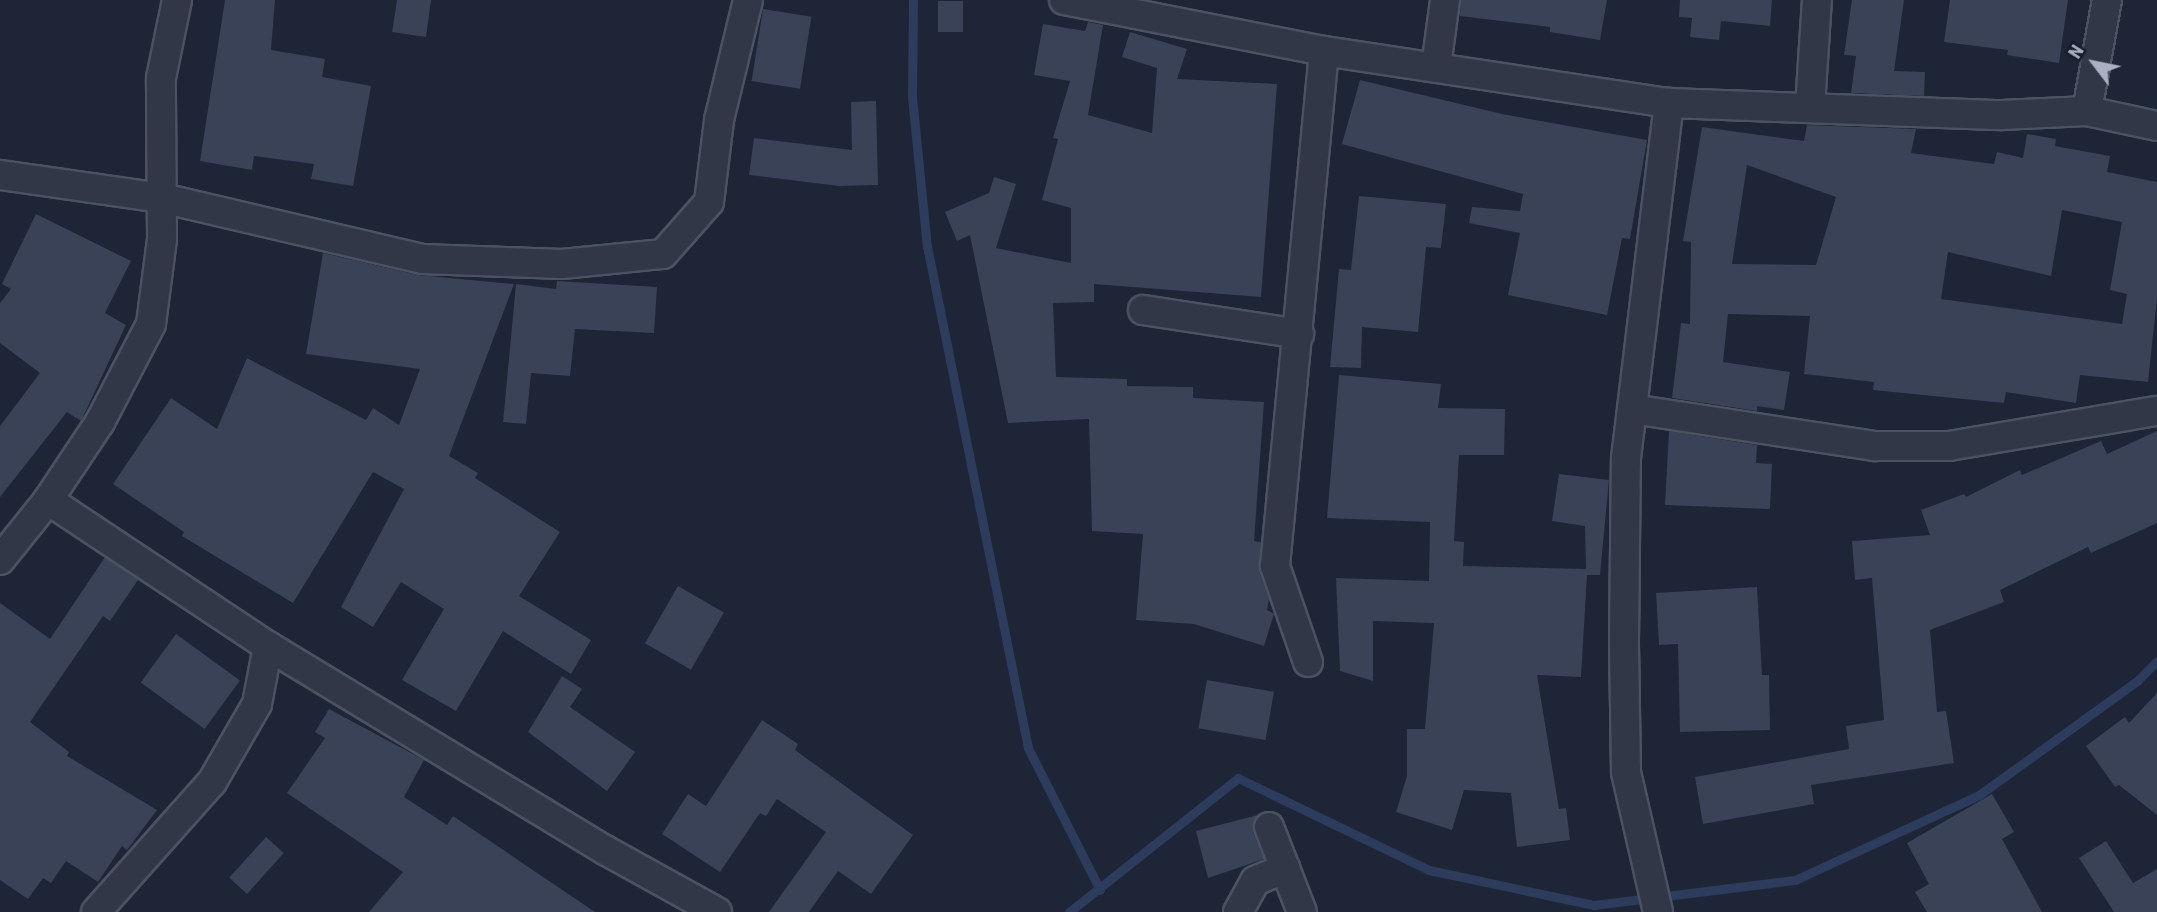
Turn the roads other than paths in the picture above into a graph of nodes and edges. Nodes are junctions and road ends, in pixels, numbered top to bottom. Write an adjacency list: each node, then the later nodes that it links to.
1 (177, 0): 14 (street)
2 (748, 0): 14 (street)
3 (1064, 0): 7 (street)
4 (1445, 0): 8 (street)
5 (1816, 0): 10 (street)
6 (2107, 0): 11 (street)
7 (1324, 51): 8 (street); 16 (street)
8 (1436, 67): 9 (street)
9 (1669, 103): 10 (street); 17 (street)
10 (1810, 107): 11 (street)
11 (2087, 111): 12 (street)
12 (2157, 126)
13 (0, 176): 14 (street)
14 (162, 198): 19 (street)
15 (1143, 310): 16 (street)
16 (1299, 334): 22 (street)
17 (1632, 409): 18 (street); 29 (street)
18 (2157, 411)
19 (48, 500): 20 (street); 21 (street)
20 (0, 560)
21 (268, 646): 25 (street); 26 (street)
22 (1308, 662)
23 (1269, 827): 24 (street)
24 (1285, 868): 27 (street); 28 (street)
25 (96, 912)
26 (717, 912)
27 (1238, 912)
28 (1302, 912)
29 (1658, 912)

